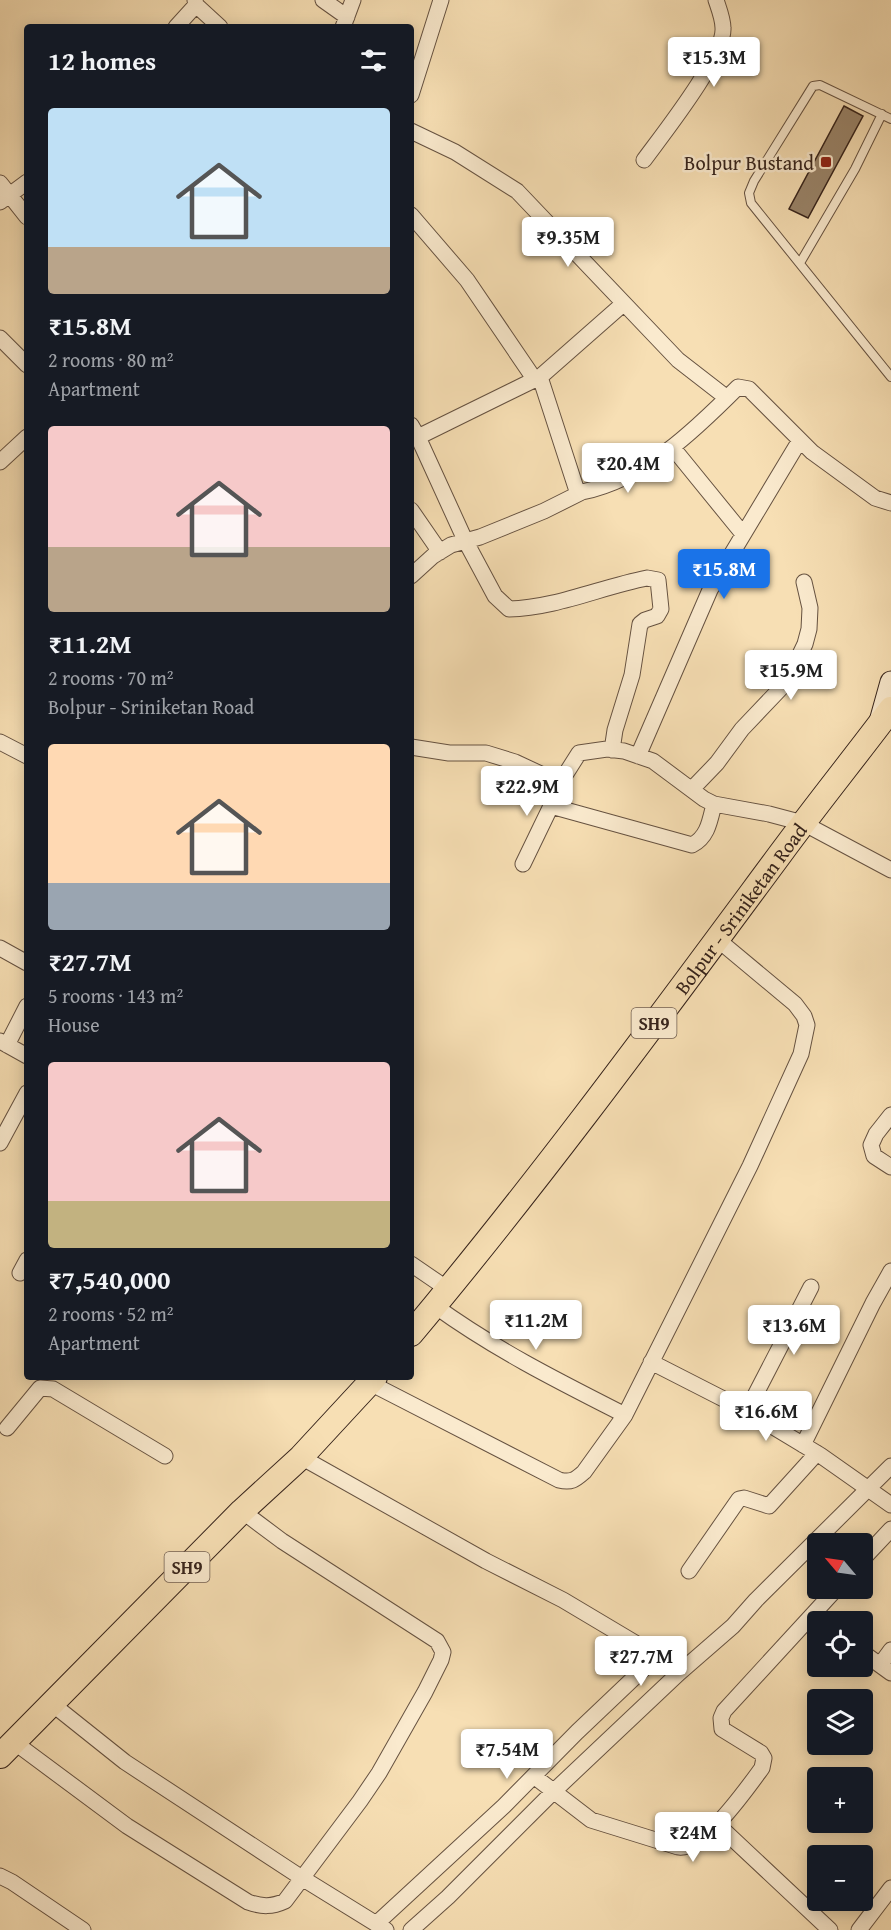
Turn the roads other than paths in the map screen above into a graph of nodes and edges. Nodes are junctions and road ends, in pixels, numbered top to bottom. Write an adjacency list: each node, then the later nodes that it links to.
1 (323, 0): 6 (street)
2 (353, 0): 6 (street)
3 (441, 0): 9 (street)
4 (716, 0): 13 (street)
5 (196, 2): 7 (street); 8 (street)
6 (345, 22)
7 (178, 24)
8 (217, 24)
9 (414, 86)
10 (882, 114): 11 (lane); 18 (lane); 18 (lane)
11 (891, 119)
12 (414, 132): 19 (street)
13 (644, 160)
14 (24, 183): 15 (street)
15 (3, 193): 16 (street)
16 (24, 214)
17 (414, 218): 23 (street)
18 (800, 262): 22 (lane)
19 (623, 303): 23 (street); 24 (street)
20 (2, 342): 21 (street)
21 (24, 356)
22 (891, 377)
23 (538, 378): 25 (street); 30 (street)
24 (727, 398): 27 (street); 28 (street)
25 (415, 431): 34 (street)
26 (24, 440): 29 (street)
27 (800, 440): 31 (street); 33 (street)
28 (673, 448): 30 (street); 33 (street)
29 (0, 462)
30 (582, 492): 34 (street)
31 (891, 503)
32 (414, 514): 35 (street)
33 (743, 534): 44 (street)
34 (465, 540): 35 (street); 42 (street)
35 (440, 552): 36 (street)
36 (414, 574)
37 (804, 582): 46 (street)
38 (891, 682): 39 (street)
39 (885, 717): 49 (main road, Bolpur - Sriniketan Road / SH9)
40 (0, 742): 43 (street)
41 (414, 747): 45 (street)
42 (612, 750): 44 (street); 45 (street)
43 (24, 754)
44 (638, 756): 46 (street)
45 (560, 783): 48 (street)
46 (692, 789): 47 (street)
47 (714, 804): 48 (street); 49 (street)
48 (551, 806): 50 (street)
49 (803, 823): 51 (street); 52 (main road, Bolpur - Sriniketan Road / SH9)
50 (523, 864)
51 (891, 870)
52 (717, 939): 65 (main road, Bolpur - Sriniketan Road / SH9); 67 (street)
53 (0, 948): 54 (street)
54 (24, 961)
55 (24, 1011): 56 (street)
56 (3, 1043): 57 (street)
57 (24, 1054)
58 (24, 1099): 60 (street)
59 (891, 1115): 61 (street)
60 (0, 1143)
61 (891, 1167)
62 (414, 1267): 65 (street)
63 (891, 1271): 72 (street)
64 (811, 1287): 69 (street)
65 (442, 1298): 66 (main road, Bolpur - Sriniketan Road / SH9); 70 (street)
66 (414, 1331)
67 (651, 1362): 69 (street); 70 (street)
68 (372, 1380): 70 (street); 75 (main road, SH9)
69 (747, 1411): 72 (street)
70 (625, 1415)
71 (2, 1430): 74 (street)
72 (803, 1445): 73 (street)
73 (817, 1453): 77 (street); 82 (street)
74 (165, 1456)
75 (301, 1457): 79 (main road, SH9); 85 (street)
76 (891, 1466): 77 (street)
77 (867, 1488): 78 (street); 85 (street)
78 (891, 1505)
79 (242, 1511): 87 (main road, SH9); 92 (street)
80 (891, 1529): 81 (street)
81 (873, 1548)
82 (689, 1571)
83 (807, 1629): 90 (street)
84 (891, 1650): 86 (street)
85 (668, 1664): 89 (street); 89 (street)
86 (885, 1669)
87 (51, 1703): 88 (main road, SH9); 92 (street)
88 (7, 1749): 92 (street)
89 (544, 1785): 90 (street); 94 (street); 96 (street)
90 (717, 1824): 97 (street)
91 (0, 1876): 95 (street)
92 (302, 1878): 94 (street)
93 (891, 1888): 98 (street)
94 (382, 1927)
95 (83, 1930)
96 (411, 1930)
97 (830, 1930)
98 (860, 1930)

